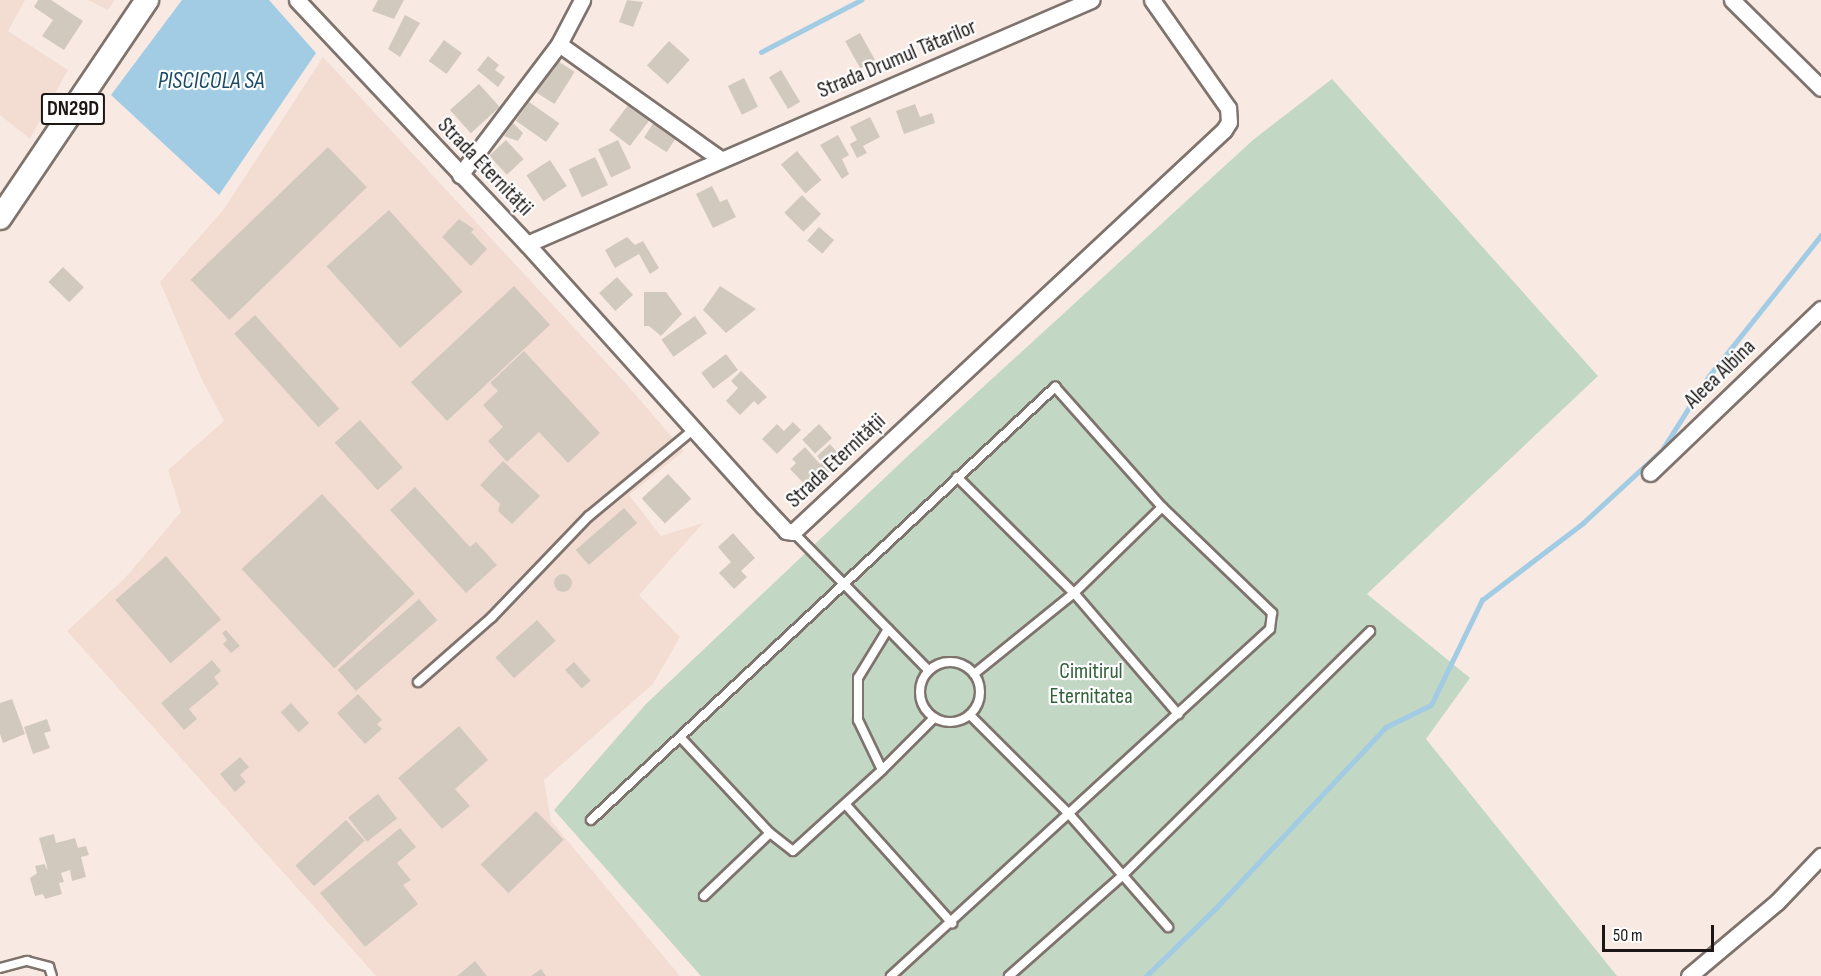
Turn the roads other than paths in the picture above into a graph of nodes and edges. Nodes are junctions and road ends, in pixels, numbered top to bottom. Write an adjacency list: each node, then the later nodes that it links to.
1 (147, 0): 11 (main road, DN29D)
2 (297, 0): 10 (street, Strada Eternității)
3 (582, 0): 7 (street)
4 (1091, 0): 9 (street, Strada Drumul Tătarilor)
5 (1152, 0): 18 (street, Strada Eternității)
6 (1732, 0): 8 (street)
7 (559, 44): 9 (street); 10 (street)
8 (1821, 88)
9 (720, 159): 12 (street, Strada Drumul Tătarilor)
10 (460, 175): 12 (street, Strada Eternității)
11 (0, 218)
12 (527, 244): 14 (street, Strada Eternității)
13 (1818, 316): 15 (street, Aleea Albina)
14 (694, 429): 18 (street, Strada Eternității); 25 (lane)
15 (1650, 473)
16 (957, 477): 17 (lane); 19 (lane); 20 (lane)
17 (1162, 507): 20 (lane); 26 (lane)
18 (794, 532): 19 (lane)
19 (845, 585): 21 (lane); 29 (lane)
20 (1074, 593): 24 (lane); 26 (lane)
21 (888, 629): 23 (lane); 30 (lane)
22 (1370, 632): 36 (lane)
23 (929, 671): 24 (lane); 28 (lane)
24 (974, 674): 27 (lane)
25 (418, 682)
26 (1178, 714): 32 (lane)
27 (970, 716): 28 (lane); 32 (lane)
28 (934, 718): 30 (lane)
29 (681, 738): 33 (lane); 34 (lane)
30 (882, 770): 31 (lane)
31 (846, 805): 34 (lane); 38 (lane)
32 (1070, 815): 36 (lane); 38 (lane)
33 (591, 820)
34 (770, 833): 37 (lane)
35 (1821, 856): 44 (street)
36 (1123, 875): 39 (lane); 43 (lane)
37 (704, 896)
38 (952, 923): 42 (lane)
39 (1168, 927)
40 (0, 968): 41 (lane)
41 (52, 976)
42 (891, 976)
43 (1009, 976)
44 (1689, 976)

